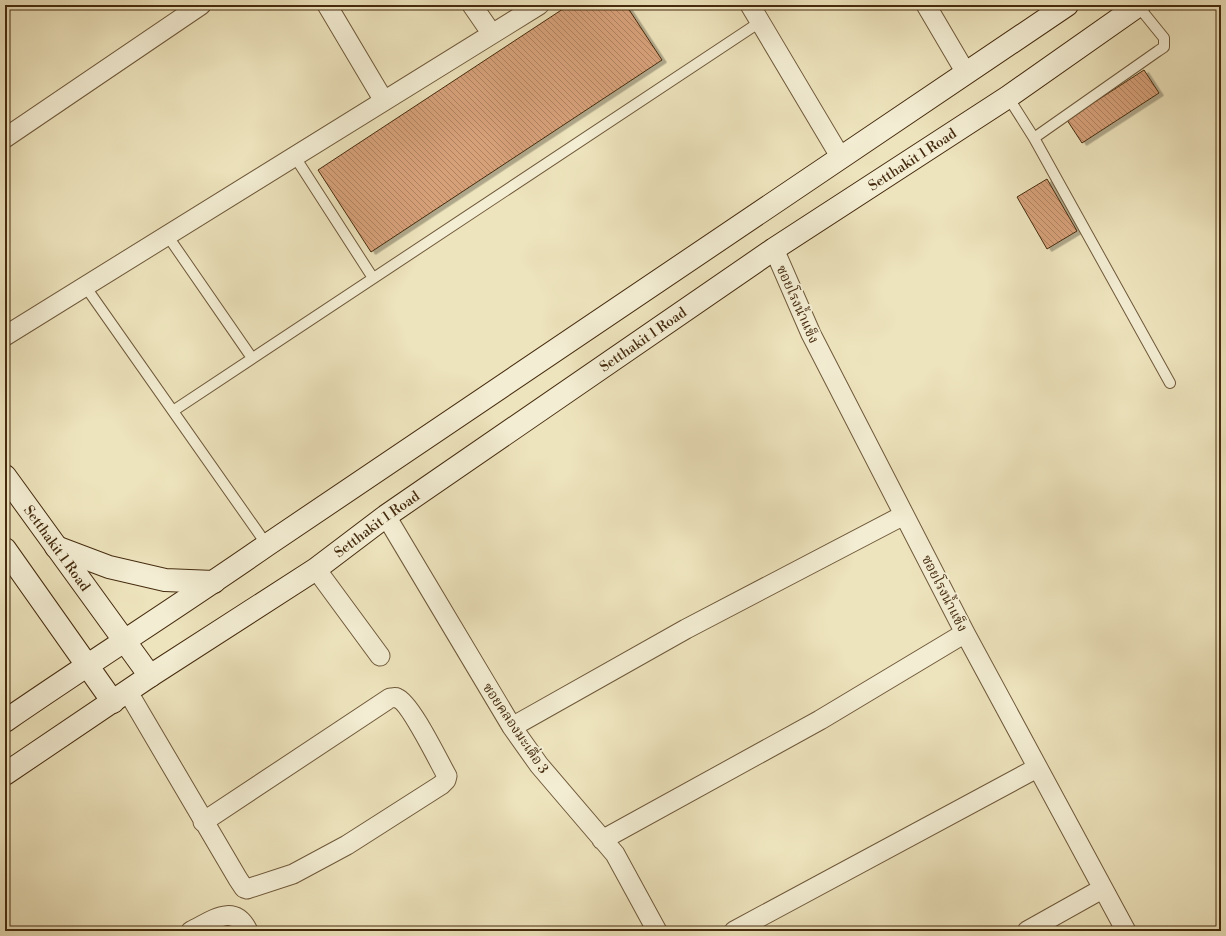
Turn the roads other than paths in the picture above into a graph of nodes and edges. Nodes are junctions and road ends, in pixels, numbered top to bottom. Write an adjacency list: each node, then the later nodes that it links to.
1 (201, 5): 14 (street)
2 (472, 5): 10 (street)
3 (539, 5): 10 (street)
4 (750, 5): 9 (street)
5 (926, 5): 11 (street)
6 (1067, 5): 11 (main road)
7 (1138, 5): 12 (main road, Setthakit 1 Road); 15 (lane)
8 (329, 6): 13 (street)
9 (760, 22): 17 (street); 20 (lane)
10 (492, 34): 13 (street)
11 (966, 73): 17 (main road)
12 (1008, 96): 15 (lane); 19 (main road, Setthakit 1 Road)
13 (384, 101): 16 (street)
14 (5, 138)
15 (1034, 138): 24 (lane)
16 (295, 157): 18 (street); 20 (lane)
17 (841, 158): 29 (main road)
18 (167, 235): 21 (street); 23 (lane)
19 (774, 249): 27 (street, ซอยโรงน้ำแข็ง); 28 (main road, Setthakit 1 Road)
20 (373, 278): 23 (lane)
21 (85, 286): 22 (street); 25 (lane)
22 (5, 336)
23 (252, 358): 25 (lane)
24 (1170, 383)
25 (173, 411): 29 (lane)
26 (5, 476): 30 (main road, Setthakit 1 Road)
27 (904, 515): 34 (street, ซอยโรงน้ำแข็ง); 41 (street)
28 (386, 516): 32 (main road, Setthakit 1 Road); 41 (street, ซอยคลองมะเดื่อ 3)
29 (267, 544): 33 (main road)
30 (56, 547): 33 (main road); 35 (main road, Setthakit 1 Road)
31 (5, 549): 37 (main road)
32 (316, 569): 36 (street); 38 (main road, Setthakit 1 Road)
33 (214, 582): 35 (main road)
34 (965, 633): 42 (street, ซอยโรงน้ำแข็ง); 45 (street)
35 (123, 640): 37 (main road); 38 (main road, Setthakit 1 Road)
36 (380, 656)
37 (87, 665): 39 (main road); 40 (main road)
38 (150, 676): 39 (main road, Setthakit 1 Road)
39 (120, 697): 43 (main road, Setthakit 1 Road); 44 (street)
40 (5, 721)
41 (512, 727): 45 (street, ซอยคลองมะเดื่อ 3)
42 (1038, 768): 46 (street, ซอยโรงน้ำแข็ง); 50 (street)
43 (5, 774)
44 (203, 822): 44 (street)
45 (602, 840): 49 (street, ซอยคลองมะเดื่อ 3)
46 (1102, 889): 51 (street); 52 (street, ซอยโรงน้ำแข็ง)
47 (191, 931): 48 (street)
48 (248, 931)
49 (656, 931)
50 (734, 931)
51 (1027, 931)
52 (1126, 931)

